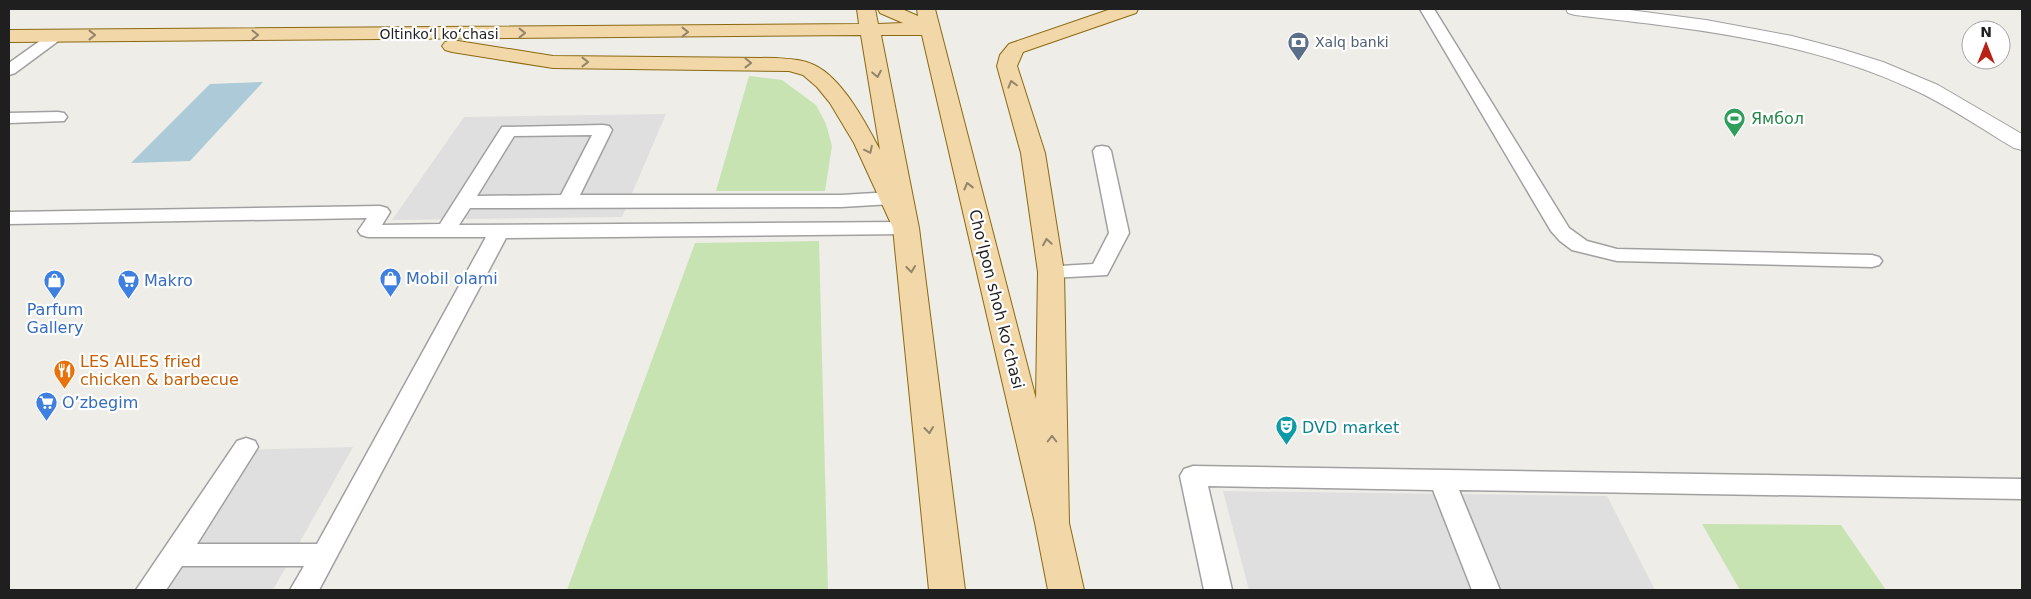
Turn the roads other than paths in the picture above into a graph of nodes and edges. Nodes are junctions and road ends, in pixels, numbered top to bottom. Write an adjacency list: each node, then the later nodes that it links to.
1 (1129, 9): 23 (main road, one-way to 1)
2 (1427, 9): 22 (lane)
3 (1575, 9): 13 (street)
4 (897, 10): 5 (main road); 6 (main road)
5 (928, 19): 6 (main road, Oltinkoʻl koʻchasi); 27 (main road, Choʻlpon shoh koʻchasi, one-way to 5)
6 (868, 20): 7 (main road, Oltinkoʻl koʻchasi, one-way to 6); 19 (main road, one-way to 19)
7 (381, 34): 9 (main road, Oltinkoʻl koʻchasi, one-way to 7); 15 (main road, one-way to 15)
8 (9, 36): 9 (main road, Oltinkoʻl koʻchasi)
9 (56, 36): 10 (lane)
10 (9, 70)
11 (58, 117): 12 (lane)
12 (9, 118)
13 (2022, 143)
14 (1102, 151): 23 (lane)
15 (892, 198): 16 (lane); 19 (main road)
16 (568, 201): 17 (lane); 17 (lane)
17 (463, 202): 20 (lane)
18 (9, 218): 20 (lane)
19 (906, 228): 21 (lane); 32 (main road, one-way to 32)
20 (446, 230): 21 (lane)
21 (499, 232): 29 (lane)
22 (1872, 261)
23 (1052, 272): 27 (main road, one-way to 23)
24 (246, 447): 28 (lane)
25 (1442, 480): 26 (lane); 34 (lane); 35 (lane)
26 (2022, 489)
27 (1052, 523): 33 (main road, Choʻlpon shoh koʻchasi)
28 (176, 555): 29 (lane); 30 (lane)
29 (325, 555): 31 (lane)
30 (150, 590)
31 (304, 590)
32 (947, 590)
33 (1066, 590)
34 (1218, 590)
35 (1486, 590)

